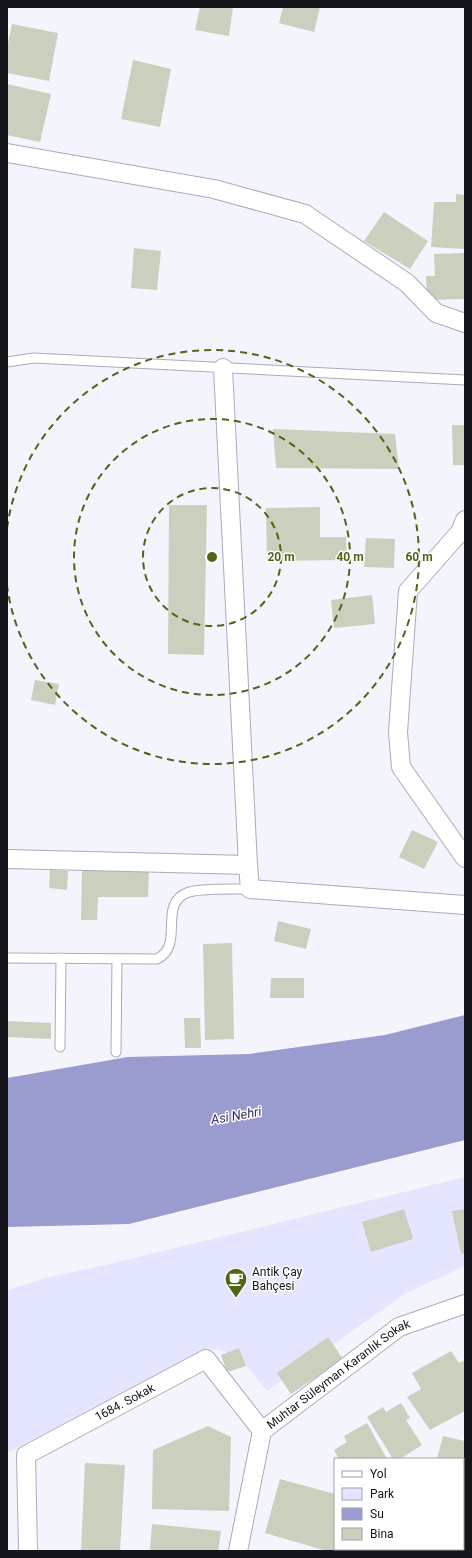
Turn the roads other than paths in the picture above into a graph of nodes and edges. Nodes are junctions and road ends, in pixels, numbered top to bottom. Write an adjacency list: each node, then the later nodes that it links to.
1 (7, 153): 2 (street)
2 (465, 323)
3 (7, 362): 4 (lane)
4 (223, 368): 5 (lane); 9 (street)
5 (465, 380)
6 (465, 520): 7 (street)
7 (465, 858)
8 (7, 859): 9 (street)
9 (248, 865): 10 (street)
10 (250, 889): 11 (street); 14 (lane)
11 (465, 906)
12 (7, 958): 13 (lane)
13 (61, 958): 14 (lane); 15 (lane)
14 (117, 959): 16 (lane)
15 (60, 1047)
16 (116, 1052)
17 (465, 1304): 18 (street, Muhtar Süleyman Karanlık Sokak)
18 (262, 1432): 19 (street, 1684. Sokak); 20 (street, Muhtar Süleyman Karanlık Sokak)
19 (28, 1551)
20 (238, 1551)

